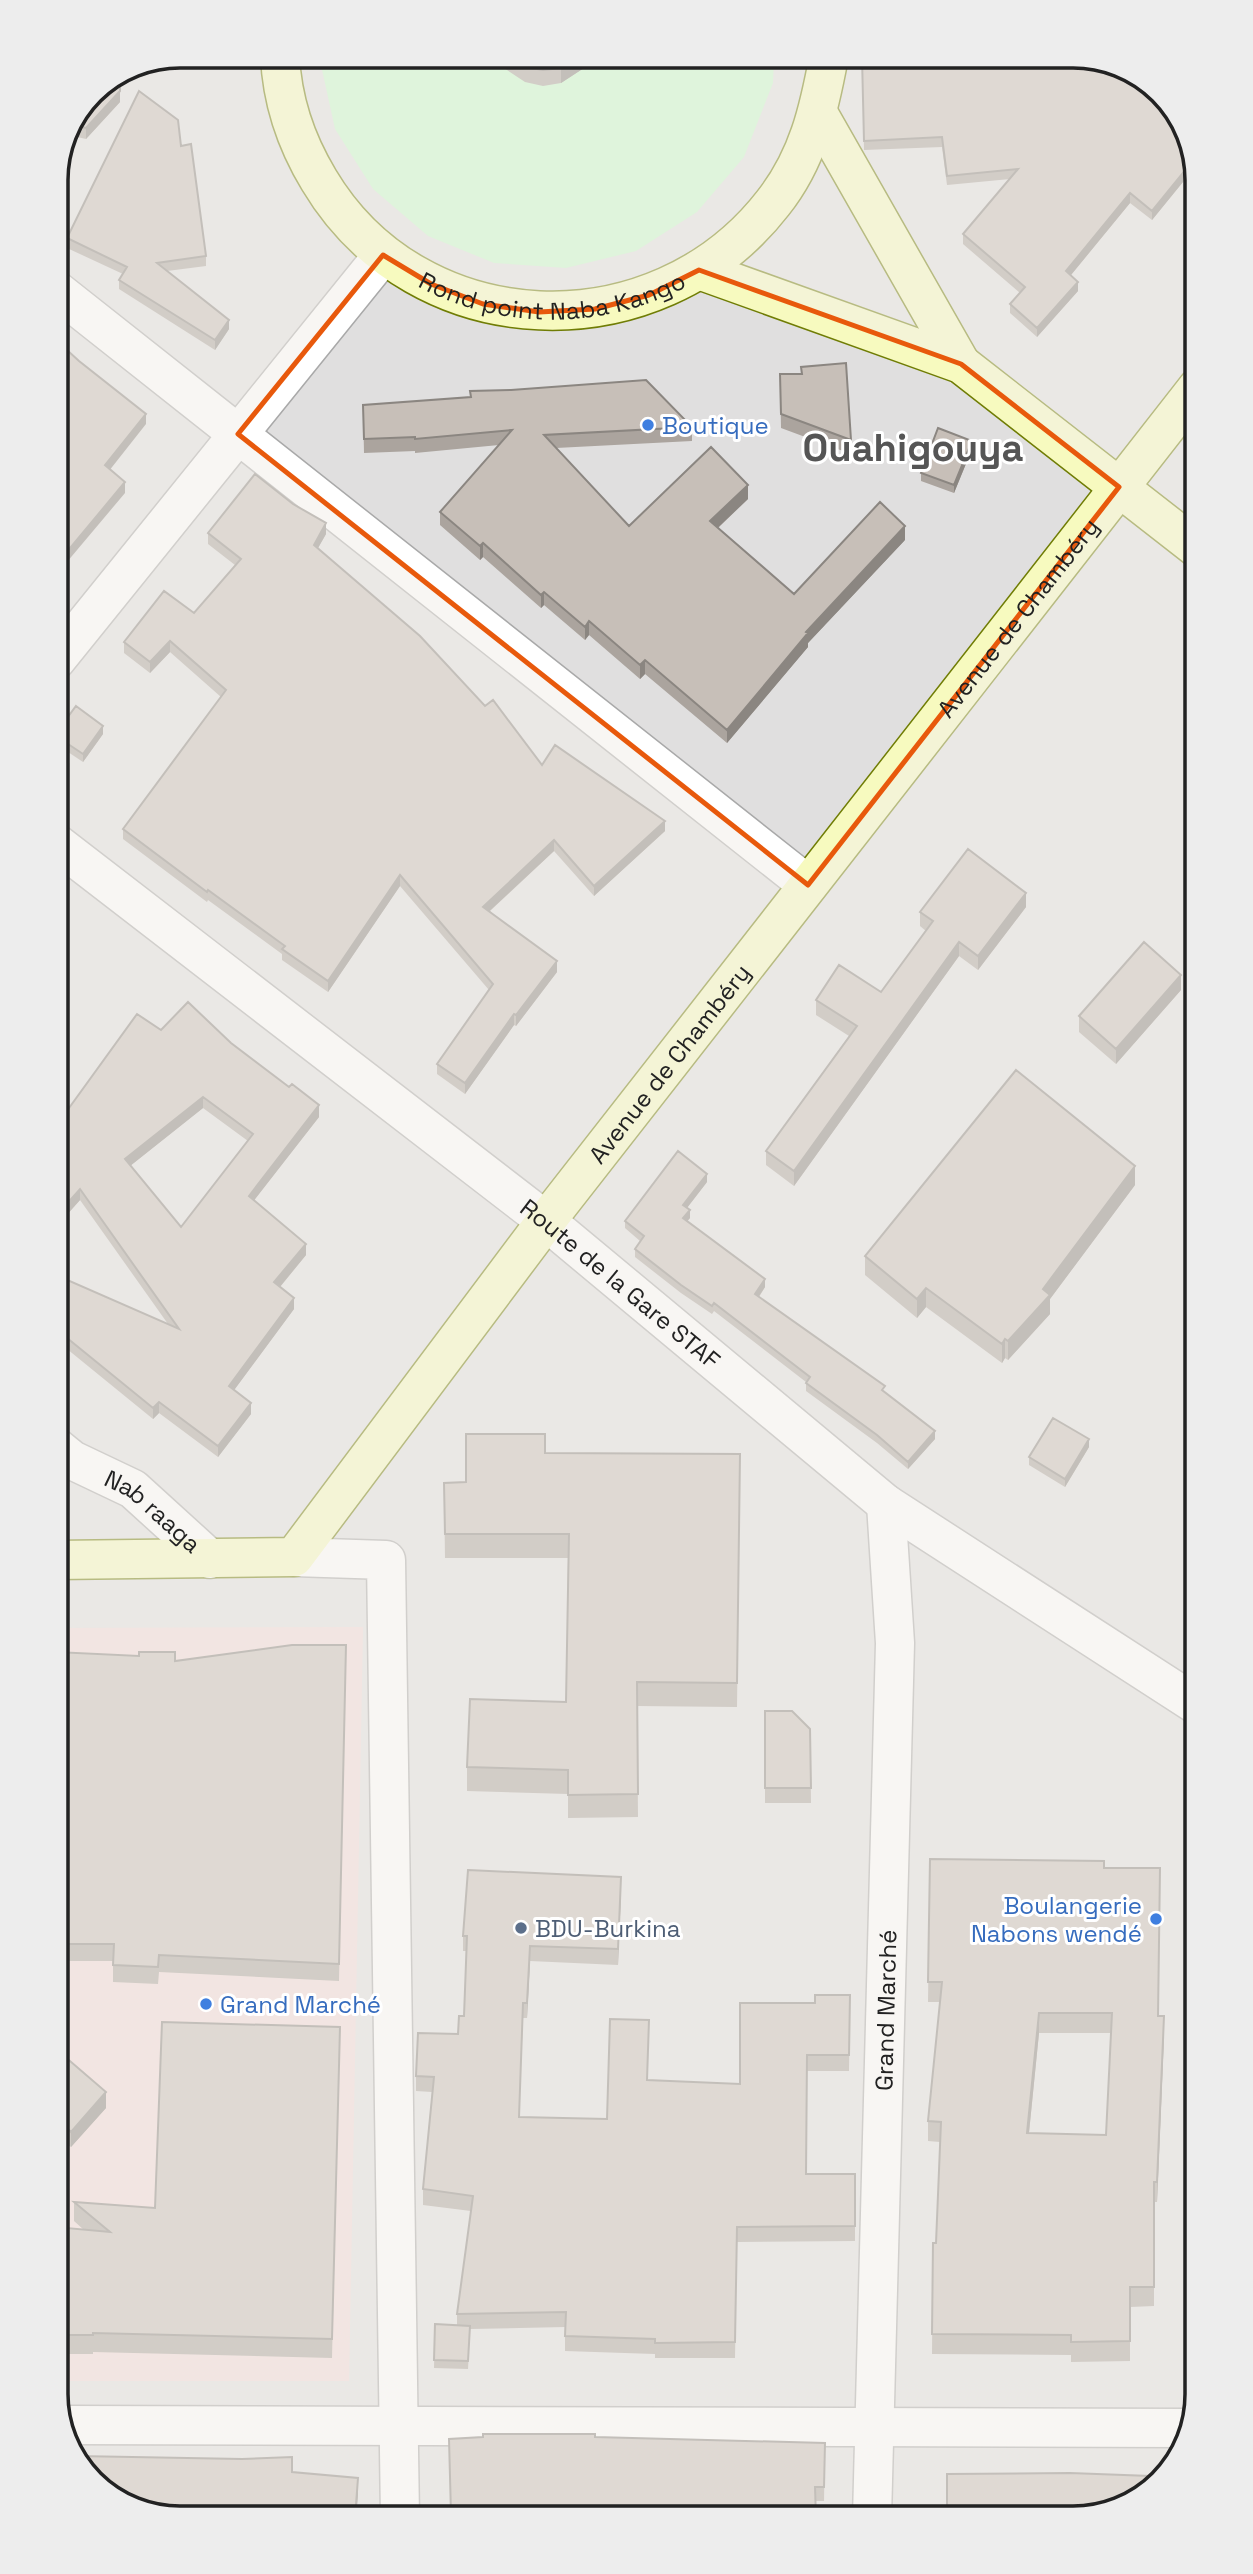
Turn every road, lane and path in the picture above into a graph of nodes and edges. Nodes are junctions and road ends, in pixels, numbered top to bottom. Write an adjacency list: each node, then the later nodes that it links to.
1 (280, 68): 4 (street, Rond point Naba Kango)
2 (827, 68): 3 (street, Rond point Naba Kango)
3 (818, 113): 5 (street, Rond point Naba Kango); 7 (street)
4 (383, 255): 5 (street, Rond point Naba Kango); 9 (street)
5 (699, 270): 7 (street)
6 (68, 299): 9 (street)
7 (961, 364): 10 (street)
8 (1185, 403): 10 (street, Avenue de Chambéry)
9 (238, 434): 12 (street); 14 (street)
10 (1119, 487): 11 (street); 14 (street, Avenue de Chambéry)
11 (1185, 539)
12 (68, 645)
13 (68, 852): 15 (street, Route de la Gare STAF)
14 (808, 885): 15 (street, Avenue de Chambéry)
15 (546, 1221): 17 (street, Route de la Gare STAF); 18 (street, Avenue de Chambéry)
16 (68, 1457): 19 (street, Nab raaga)
17 (886, 1504): 21 (street, Route de la Gare STAF); 24 (street, Grand Marché)
18 (294, 1557): 19 (street); 23 (street)
19 (210, 1559): 20 (street)
20 (68, 1560)
21 (1185, 1697)
22 (73, 2425): 23 (street)
23 (400, 2425): 24 (street); 26 (street)
24 (874, 2427): 25 (street); 27 (street, Grand Marché)
25 (1179, 2428)
26 (400, 2506)
27 (872, 2506)

